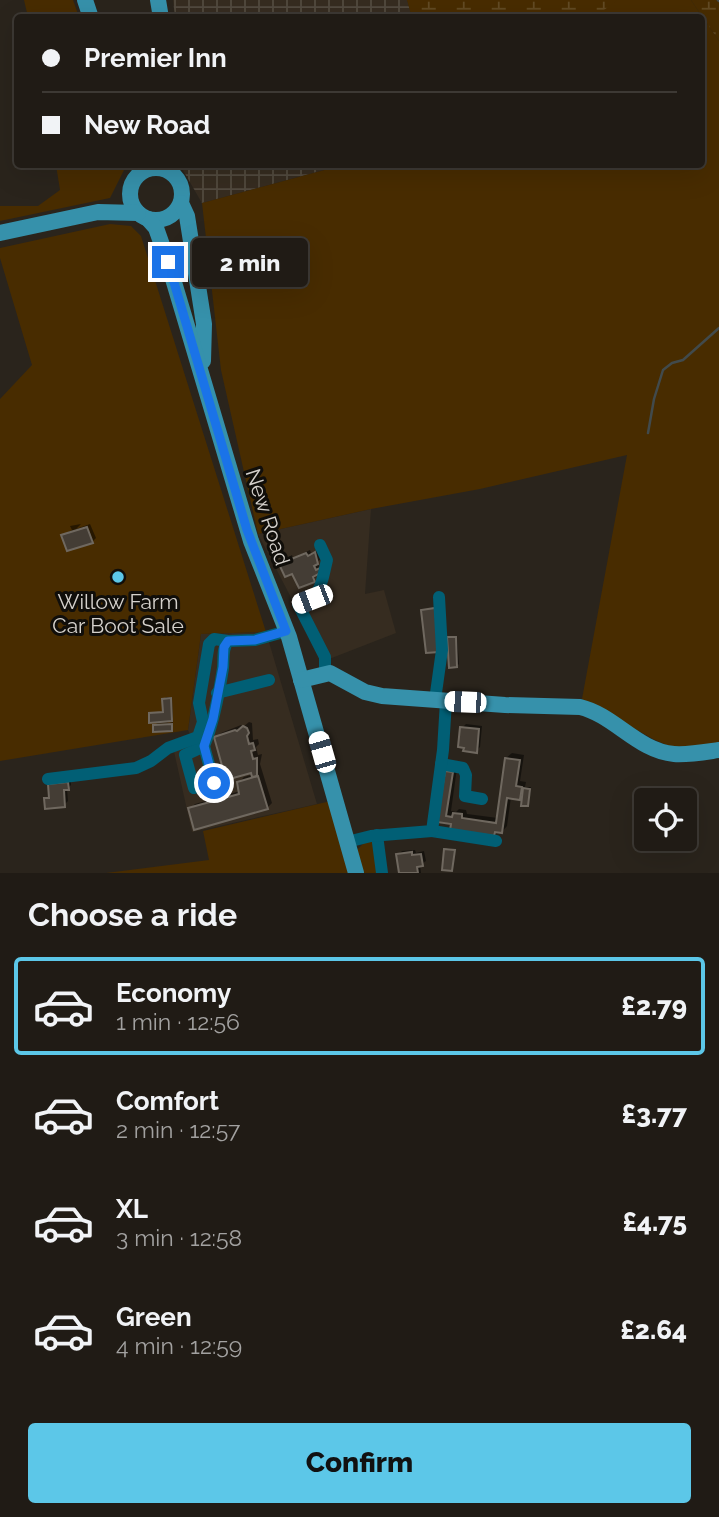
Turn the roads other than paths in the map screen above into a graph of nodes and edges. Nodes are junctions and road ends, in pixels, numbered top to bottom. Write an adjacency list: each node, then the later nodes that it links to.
1 (157, 168): 3 (main road)
2 (166, 168): 4 (main road)
3 (133, 178): 5 (main road); 6 (main road)
4 (181, 203): 6 (main road); 8 (main road, New Road)
5 (99, 212): 6 (main road); 7 (main road)
6 (143, 216): 8 (main road, New Road)
7 (0, 233)
8 (203, 374): 11 (main road, New Road)
9 (320, 545): 13 (lane)
10 (439, 597): 17 (lane)
11 (286, 631): 12 (lane); 15 (main road, New Road)
12 (228, 641): 16 (lane); 21 (lane)
13 (325, 673): 15 (main road); 17 (main road)
14 (269, 680): 16 (lane)
15 (301, 680): 26 (main road, New Road)
16 (217, 693): 18 (lane)
17 (440, 701): 19 (main road); 20 (lane)
18 (204, 746)
19 (719, 750)
20 (441, 764): 22 (lane); 23 (lane)
21 (48, 779)
22 (482, 799)
23 (432, 831): 24 (lane); 25 (lane)
24 (377, 835): 26 (lane); 28 (lane)
25 (496, 841)
26 (347, 842): 27 (main road, New Road)
27 (356, 873)
28 (382, 873)

